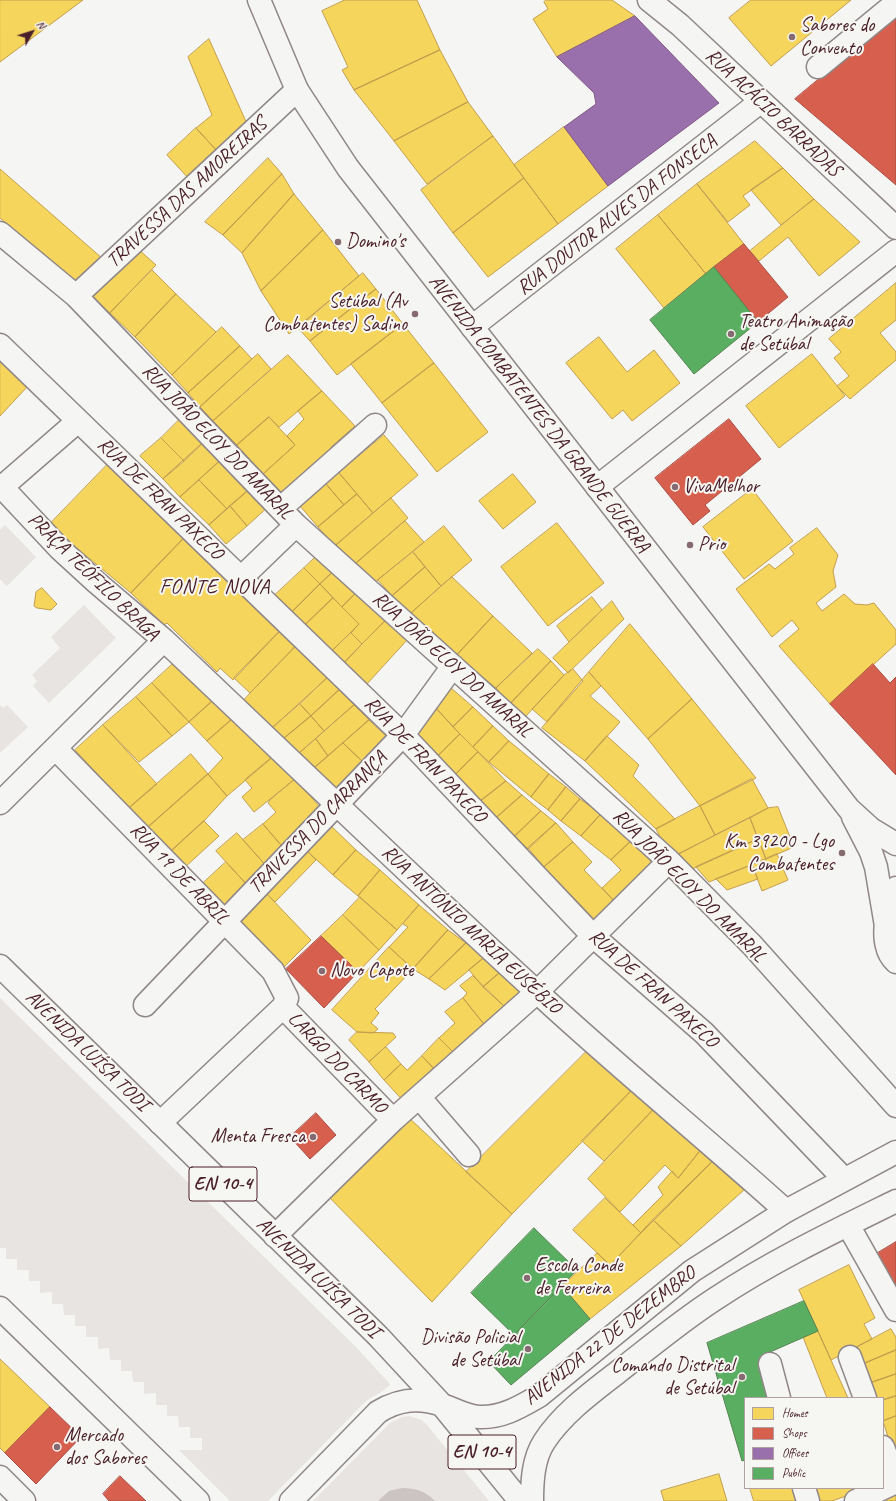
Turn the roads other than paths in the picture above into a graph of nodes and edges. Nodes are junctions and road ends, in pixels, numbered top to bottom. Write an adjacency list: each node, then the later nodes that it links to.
1 (259, 0): 5 (street, AVENIDA COMBATENTES DA GRANDE GUERRA)
2 (649, 0): 6 (street, RUA ACÁCIO BARRADAS)
3 (896, 3): 4 (street)
4 (818, 67)
5 (297, 90): 10 (street, TRAVESSA DAS AMOREIRAS); 11 (street, AVENIDA COMBATENTES DA GRANDE GUERRA)
6 (760, 102): 7 (street, RUA ACÁCIO BARRADAS); 11 (street, RUA DOUTOR ALVES DA FONSECA)
7 (896, 228)
8 (0, 233): 10 (street, RUA JOÃO ELOY DO AMARAL)
9 (896, 251): 16 (street)
10 (76, 296): 17 (street, RUA JOÃO ELOY DO AMARAL)
11 (472, 327): 16 (street, AVENIDA COMBATENTES DA GRANDE GUERRA)
12 (0, 345): 13 (street, RUA DE FRAN PAXECO)
13 (78, 421): 15 (street); 19 (street, RUA DE FRAN PAXECO)
14 (375, 425): 17 (street)
15 (0, 486): 20 (street, PRAÇA TEÓFILO BRAGA)
16 (597, 487): 26 (street, AVENIDA COMBATENTES DA GRANDE GUERRA)
17 (281, 508): 18 (street, RUA JOÃO ELOY DO AMARAL)
18 (296, 525): 19 (street); 21 (street, RUA JOÃO ELOY DO AMARAL)
19 (242, 578): 22 (street, RUA DE FRAN PAXECO)
20 (164, 640): 23 (street, PRAÇA TEÓFILO BRAGA); 25 (street, RUA ANTÓNIO MARIA EUSÉBIO)
21 (453, 666): 22 (street, TRAVESSA DO CARRANÇA); 28 (street, RUA JOÃO ELOY DO AMARAL)
22 (403, 735): 25 (street, TRAVESSA DO CARRANÇA); 32 (street, RUA DE FRAN PAXECO)
23 (56, 749): 24 (street, PRAÇA TEÓFILO BRAGA); 30 (street, RUA 19 DE ABRIL)
24 (0, 803)
25 (338, 805): 30 (street, TRAVESSA DO CARRANÇA); 35 (street, RUA ANTÓNIO MARIA EUSÉBIO)
26 (849, 809): 27 (street, AVENIDA COMBATENTES DA GRANDE GUERRA); 31 (street, AVENIDA COMBATENTES DA GRANDE GUERRA)
27 (896, 844)
28 (669, 861): 32 (street); 39 (street, RUA JOÃO ELOY DO AMARAL)
29 (896, 888): 31 (street)
30 (224, 921): 36 (street, TRAVESSA DO CARRANÇA); 37 (street, RUA 19 DE ABRIL)
31 (886, 926): 33 (street)
32 (593, 936): 35 (street); 44 (street, RUA DE FRAN PAXECO)
33 (896, 962)
34 (0, 966): 41 (street, AVENIDA LUÍSA TODI / EN 10-4)
35 (536, 992): 38 (street); 46 (street, RUA ANTÓNIO MARIA EUSÉBIO)
36 (145, 1005)
37 (283, 1007): 40 (street, LARGO DO CARMO); 41 (street, LARGO DO CARMO)
38 (419, 1097): 40 (street); 43 (street)
39 (896, 1106)
40 (393, 1120): 48 (street, LARGO DO CARMO)
41 (160, 1123): 48 (street, AVENIDA LUÍSA TODI / EN 10-4)
42 (896, 1152): 44 (street, AVENIDA 22 DE DEZEMBRO)
43 (469, 1155)
44 (844, 1179): 46 (street, AVENIDA 22 DE DEZEMBRO)
45 (896, 1201): 47 (street, AVENIDA 22 DE DEZEMBRO)
46 (786, 1210): 55 (street, AVENIDA 22 DE DEZEMBRO)
47 (848, 1224): 50 (street); 66 (street, AVENIDA 22 DE DEZEMBRO)
48 (275, 1236): 55 (street, AVENIDA LUÍSA TODI / EN 10-4)
49 (0, 1308): 63 (street)
50 (896, 1310)
51 (850, 1357): 54 (street)
52 (770, 1364): 53 (street)
53 (779, 1397)
54 (865, 1397)
55 (442, 1405): 64 (street); 65 (street, AVENIDA LUÍSA TODI / EN 10-4)
56 (884, 1450): 58 (street)
57 (0, 1477): 62 (street)
58 (896, 1482): 59 (street)
59 (884, 1488)
60 (804, 1489): 67 (street)
61 (881, 1489): 68 (street)
62 (24, 1501)
63 (198, 1501)
64 (291, 1501)
65 (520, 1501)
66 (532, 1501)
67 (808, 1501)
68 (856, 1501)

